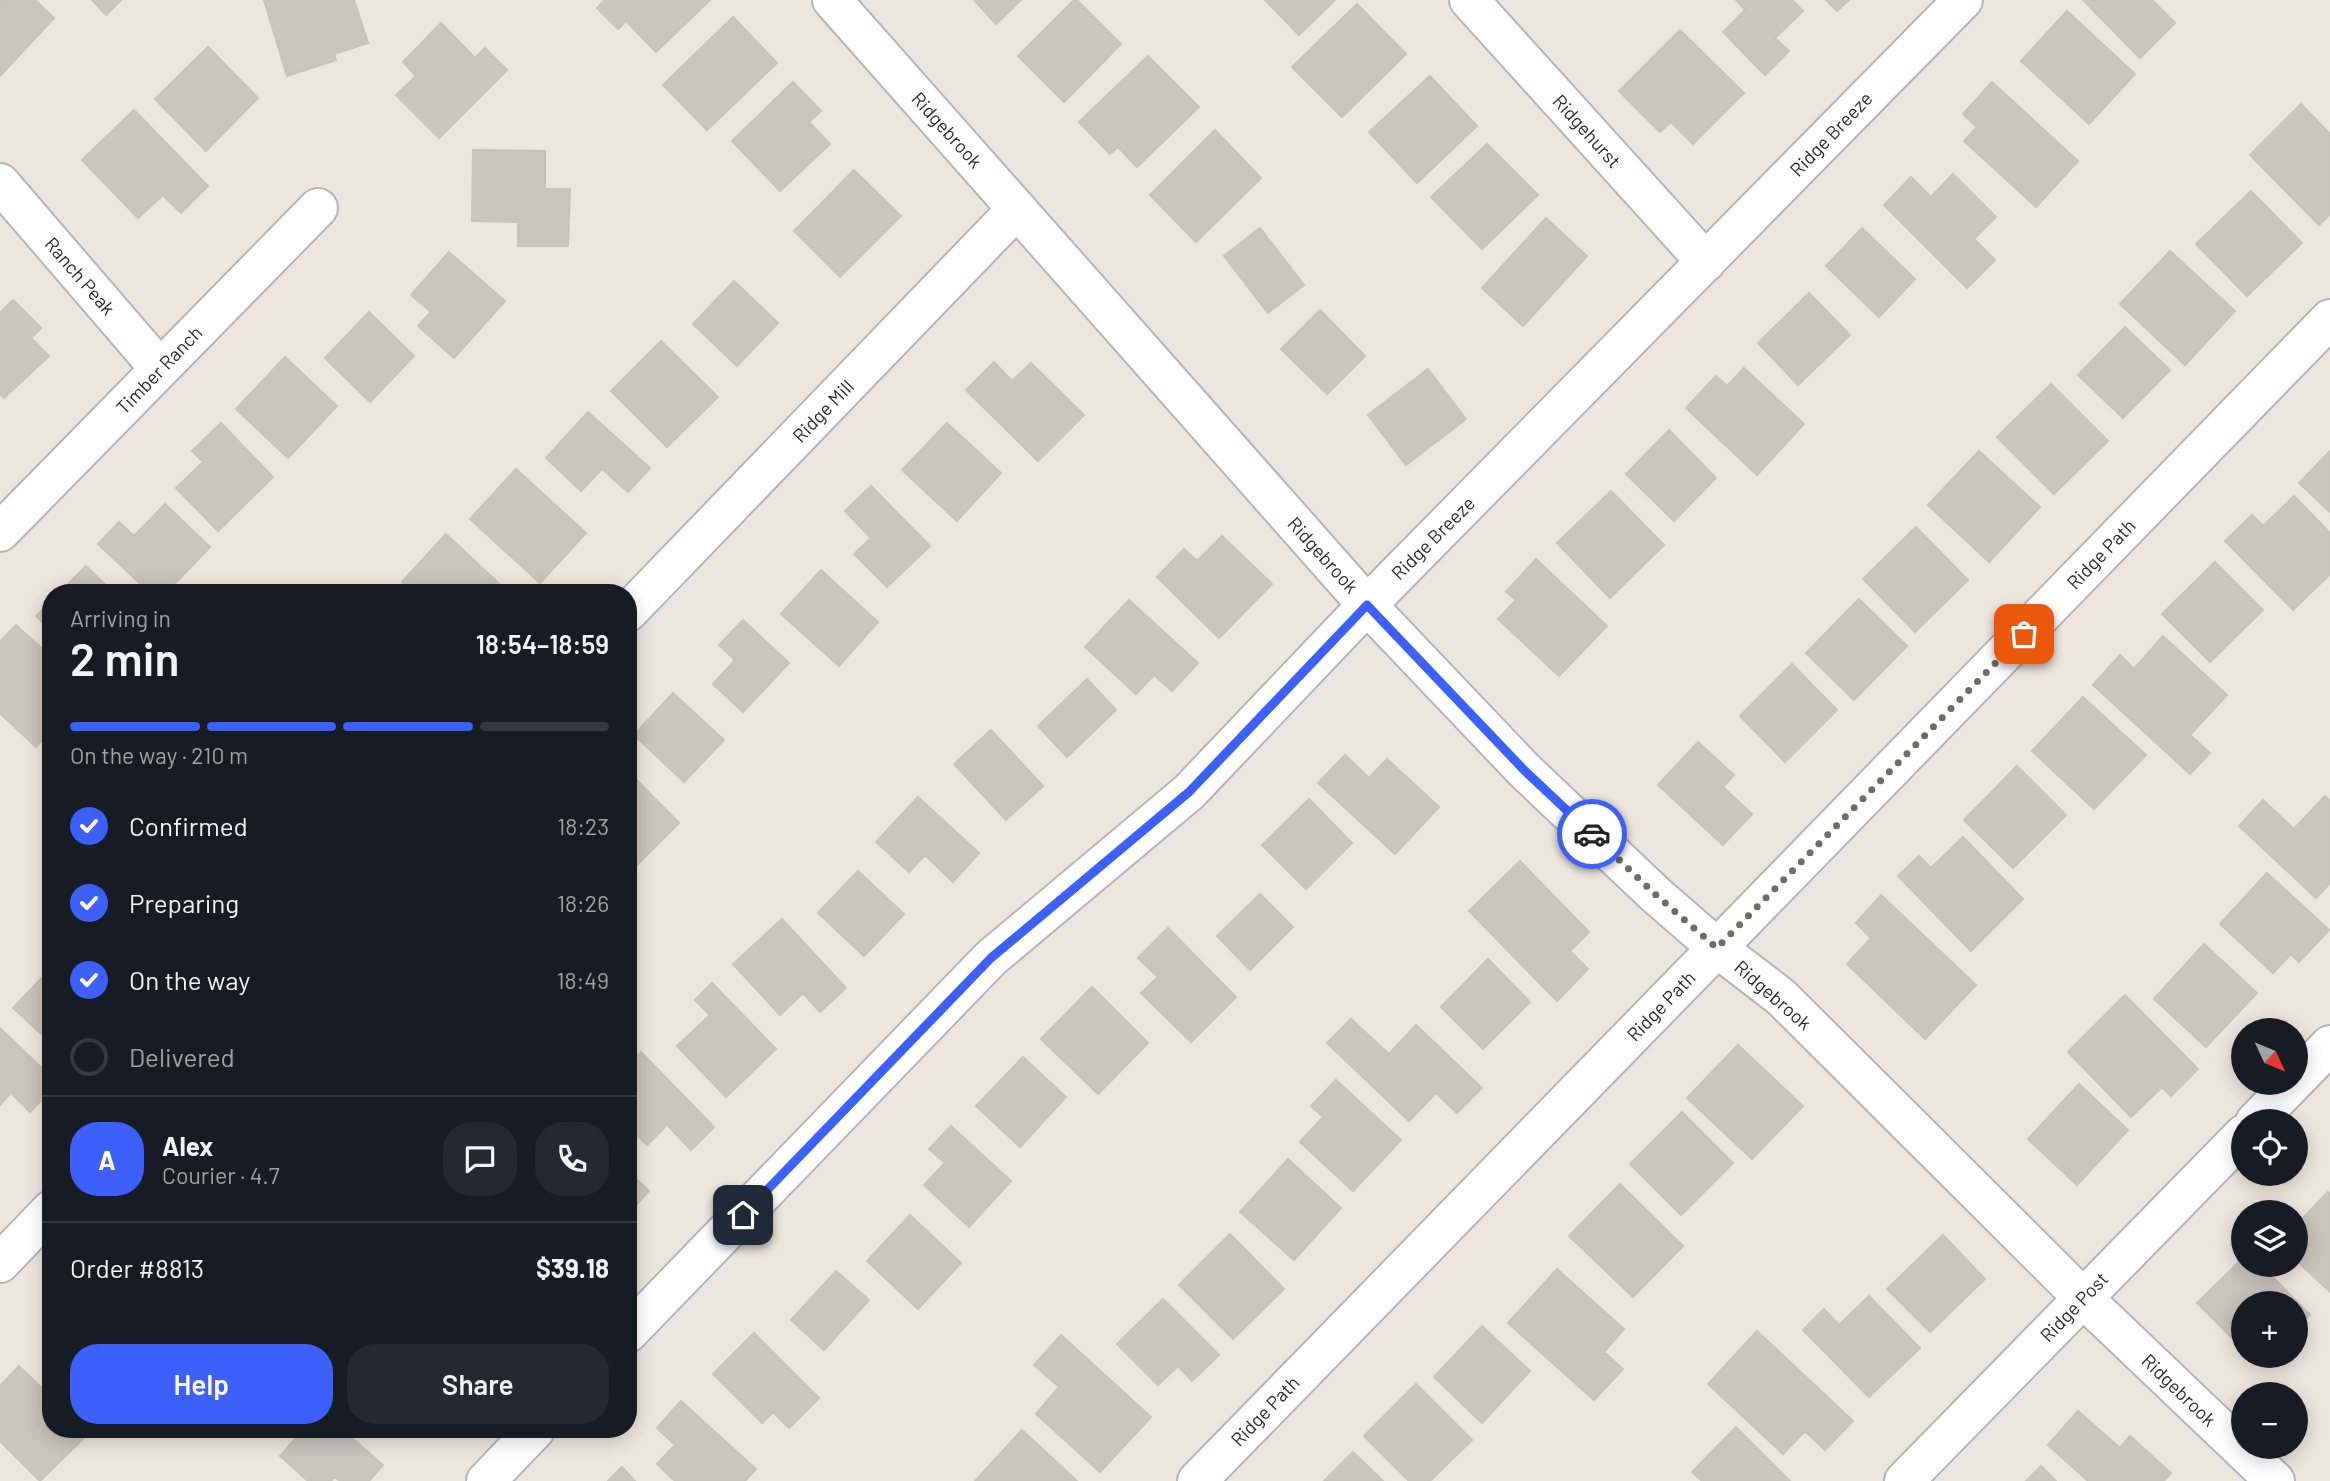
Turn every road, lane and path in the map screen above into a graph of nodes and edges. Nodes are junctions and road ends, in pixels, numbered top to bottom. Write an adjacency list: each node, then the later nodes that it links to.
1 (832, 0): 6 (street, Ridgebrook)
2 (1469, 0): 7 (street, Ridgehurst)
3 (1963, 0): 7 (street, Ridge Breeze)
4 (0, 183): 9 (street, Ranch Peak)
5 (318, 208): 9 (street, Timber Ranch)
6 (1017, 209): 11 (street, Ridge Mill); 12 (street, Ridgebrook)
7 (1706, 262): 12 (street, Ridge Breeze)
8 (2330, 319): 13 (street, Ridge Path)
9 (160, 369): 10 (street, Timber Ranch)
10 (0, 532)
11 (637, 603)
12 (1367, 605): 13 (street, Ridgebrook); 22 (street, Ridge Breeze)
13 (1717, 948): 21 (street, Ridgebrook); 25 (street, Ridge Path)
14 (2330, 1045): 15 (street)
15 (2308, 1068)
16 (2280, 1096): 17 (street)
17 (2268, 1109)
18 (2231, 1146): 21 (street, Ridge Post)
19 (42, 1219): 20 (street)
20 (0, 1263)
21 (2083, 1298): 26 (street, Ridge Post); 27 (street, Ridgebrook)
22 (637, 1325)
23 (527, 1438): 24 (street)
24 (486, 1481)
25 (1196, 1481)
26 (1904, 1481)
27 (2274, 1481)

